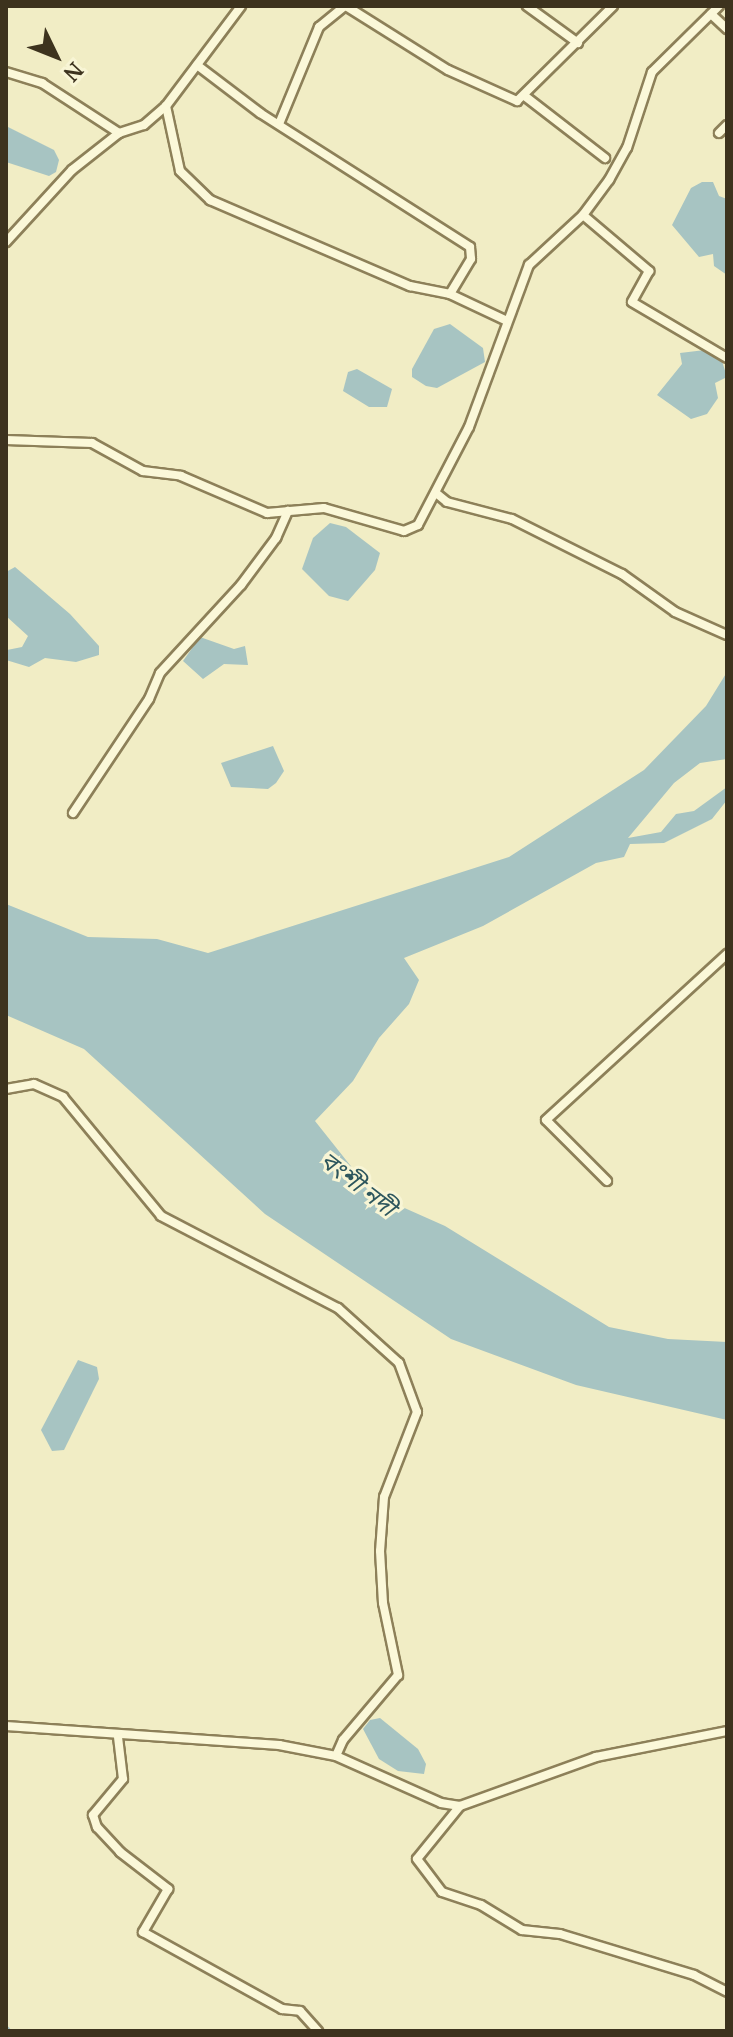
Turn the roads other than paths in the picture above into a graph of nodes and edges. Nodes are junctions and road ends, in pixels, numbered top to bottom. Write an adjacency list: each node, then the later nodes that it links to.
1 (241, 6): 9 (street)
2 (345, 6): 11 (street); 13 (street)
3 (527, 6): 8 (street)
4 (613, 6): 8 (street)
5 (719, 6): 6 (street)
6 (711, 14): 7 (street); 18 (street)
7 (727, 29)
8 (578, 43): 11 (street)
9 (197, 65): 12 (street); 13 (street)
10 (6, 72): 15 (street)
11 (526, 97): 17 (street)
12 (166, 106): 15 (street); 20 (street)
13 (279, 124): 20 (street)
14 (727, 125): 16 (street)
15 (119, 133): 19 (street)
16 (719, 133)
17 (605, 158)
18 (583, 215): 21 (street); 22 (street)
19 (6, 242)
20 (450, 294): 21 (street)
21 (507, 321): 24 (street)
22 (727, 358)
23 (6, 440): 25 (street)
24 (436, 493): 25 (street); 26 (street)
25 (288, 511): 27 (street)
26 (727, 635)
27 (73, 813)
28 (727, 954): 30 (street)
29 (6, 1089): 34 (street)
30 (607, 1181)
31 (6, 1726): 33 (street)
32 (727, 1731): 35 (street)
33 (118, 1737): 34 (street); 37 (street)
34 (336, 1756): 35 (street)
35 (460, 1806): 36 (street)
36 (727, 1992)
37 (318, 2031)

